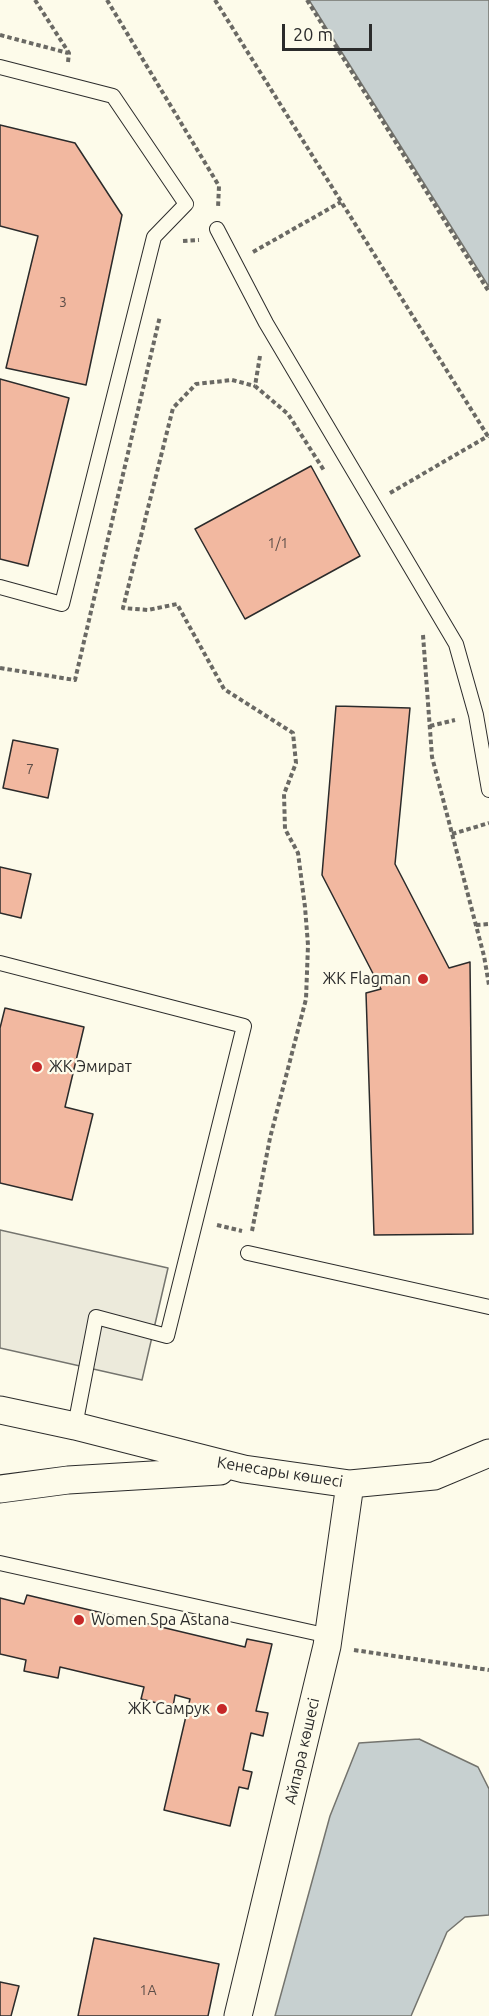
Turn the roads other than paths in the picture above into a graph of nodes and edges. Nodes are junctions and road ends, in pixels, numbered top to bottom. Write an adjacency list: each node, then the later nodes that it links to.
1 (0, 67): 3 (lane)
2 (217, 229): 4 (lane)
3 (0, 587)
4 (489, 790)
5 (0, 963): 9 (lane)
6 (248, 1253): 7 (lane)
7 (489, 1307)
8 (0, 1410): 9 (street, Кенесары көшесі)
9 (75, 1426): 11 (street, Кенесары көшесі)
10 (489, 1453): 12 (street, Кенесары көшесі)
11 (244, 1469): 12 (street, Кенесары көшесі); 13 (street)
12 (351, 1484): 15 (street, Айпара көшесі)
13 (0, 1489)
14 (0, 1563): 15 (lane)
15 (328, 1641): 16 (street, Айпара көшесі)
16 (238, 2016)

